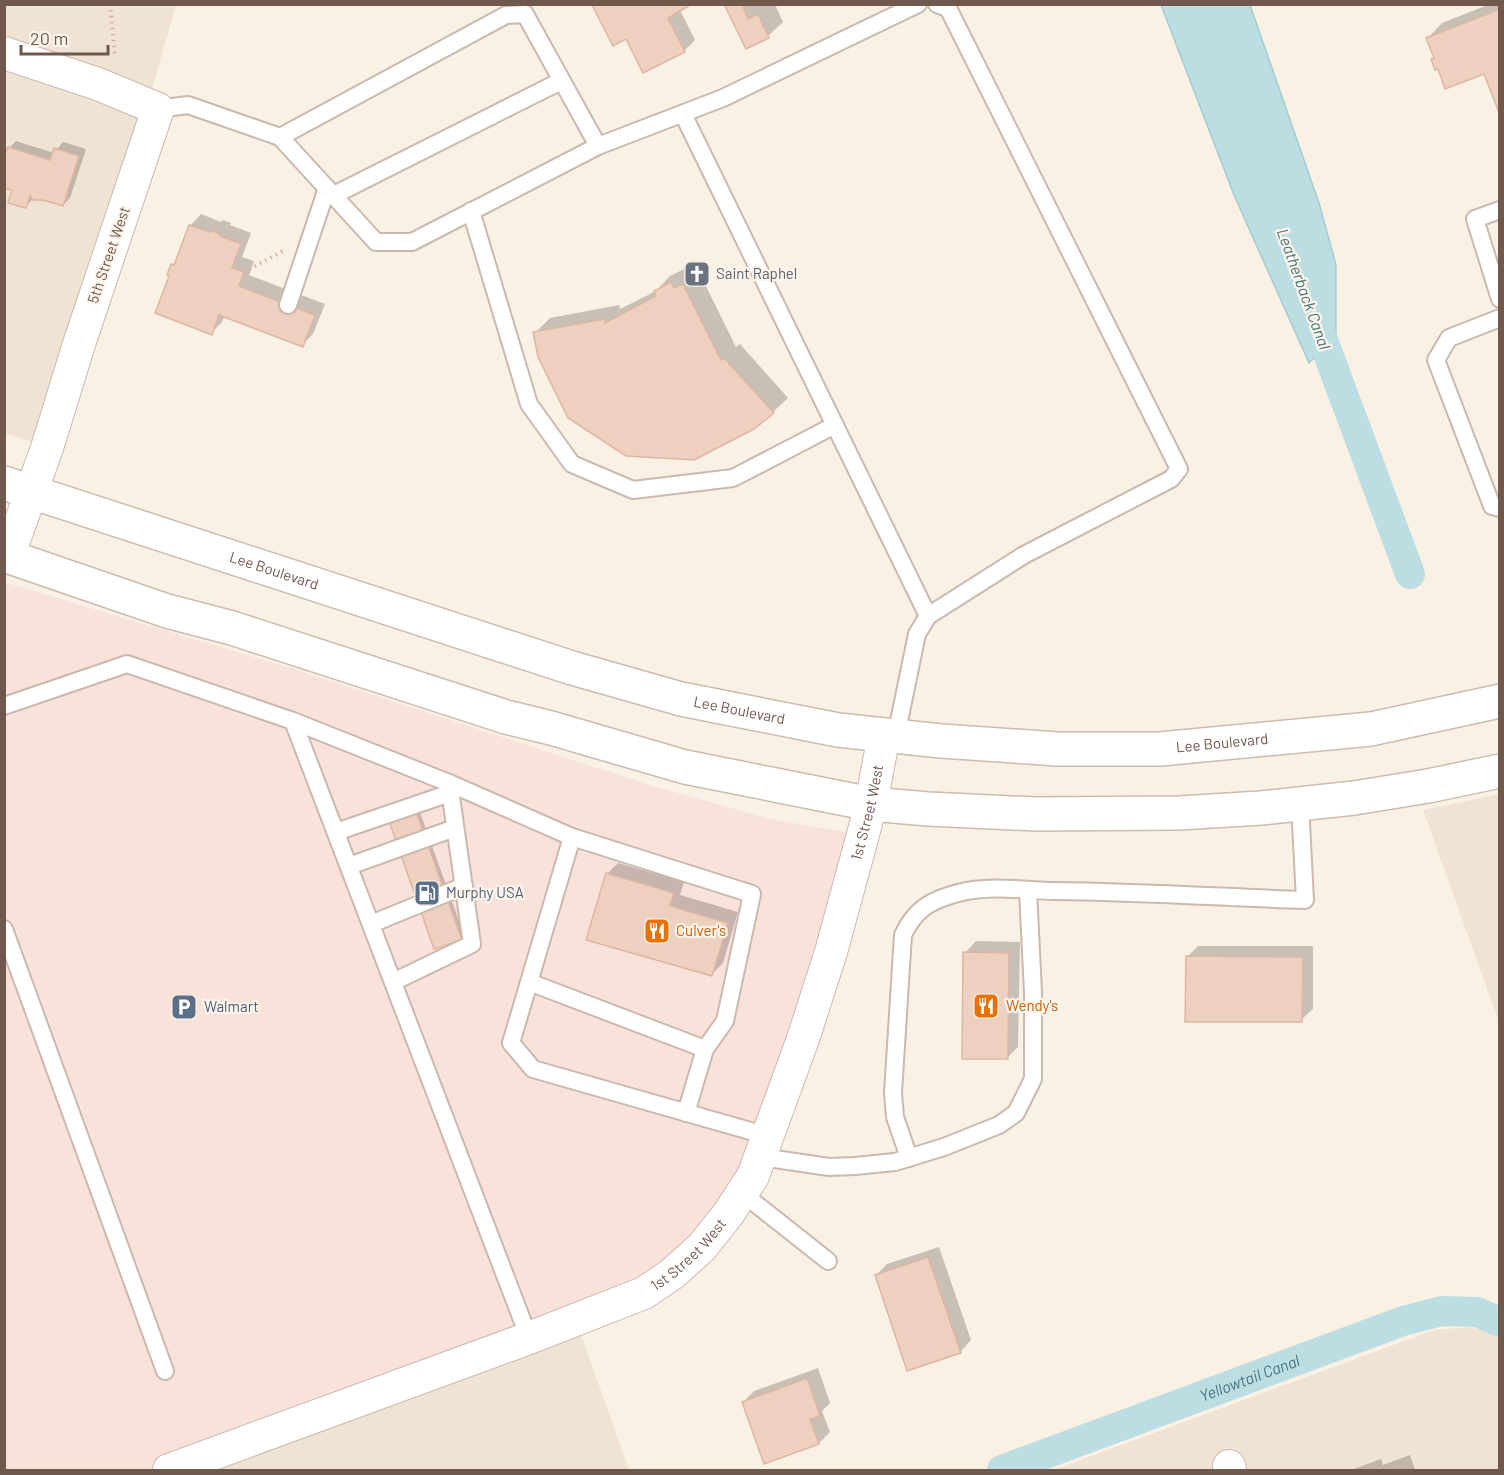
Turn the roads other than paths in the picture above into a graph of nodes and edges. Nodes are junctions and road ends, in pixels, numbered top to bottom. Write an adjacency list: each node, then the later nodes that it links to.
1 (918, 4): 6 (lane)
2 (937, 4): 19 (lane)
3 (4, 53): 5 (street)
4 (561, 81): 7 (lane); 8 (lane); 9 (lane)
5 (158, 109): 7 (lane); 16 (street, 5th Street West)
6 (683, 114): 8 (lane); 15 (lane)
7 (280, 137): 9 (lane)
8 (598, 146): 11 (lane)
9 (331, 191): 11 (lane); 13 (lane)
10 (1500, 210): 12 (lane)
11 (471, 211): 15 (lane)
12 (1500, 299)
13 (288, 305)
14 (1500, 318): 17 (lane)
15 (835, 425): 19 (lane)
16 (18, 487): 18 (street, 5th Street West); 23 (main road, Lee Boulevard)
17 (1500, 508)
18 (6, 560): 26 (main road)
19 (928, 616): 23 (lane)
20 (1500, 700): 23 (main road, Lee Boulevard)
21 (4, 706): 22 (lane)
22 (293, 721): 25 (lane); 29 (lane)
23 (890, 736): 26 (street, 1st Street West)
24 (1500, 771): 27 (main road)
25 (449, 788): 28 (lane); 29 (lane); 30 (lane)
26 (871, 804): 27 (main road); 40 (street, 1st Street West)
27 (1300, 804): 33 (lane)
28 (455, 828): 31 (lane); 32 (lane)
29 (336, 832): 31 (lane)
30 (572, 837): 37 (lane); 38 (lane)
31 (348, 866): 34 (lane)
32 (464, 886): 34 (lane); 36 (lane)
33 (1028, 890): 41 (lane); 41 (lane)
34 (371, 924): 36 (lane)
35 (4, 929): 45 (lane)
36 (393, 981): 44 (lane)
37 (529, 982): 38 (lane); 39 (lane)
38 (705, 1049): 39 (lane)
39 (686, 1113): 40 (lane)
40 (764, 1146): 41 (lane); 42 (street, 1st Street West)
41 (909, 1158)
42 (742, 1193): 43 (lane); 44 (street, 1st Street West)
43 (828, 1261)
44 (530, 1338): 46 (street, 1st Street West)
45 (165, 1371)
46 (169, 1470)

